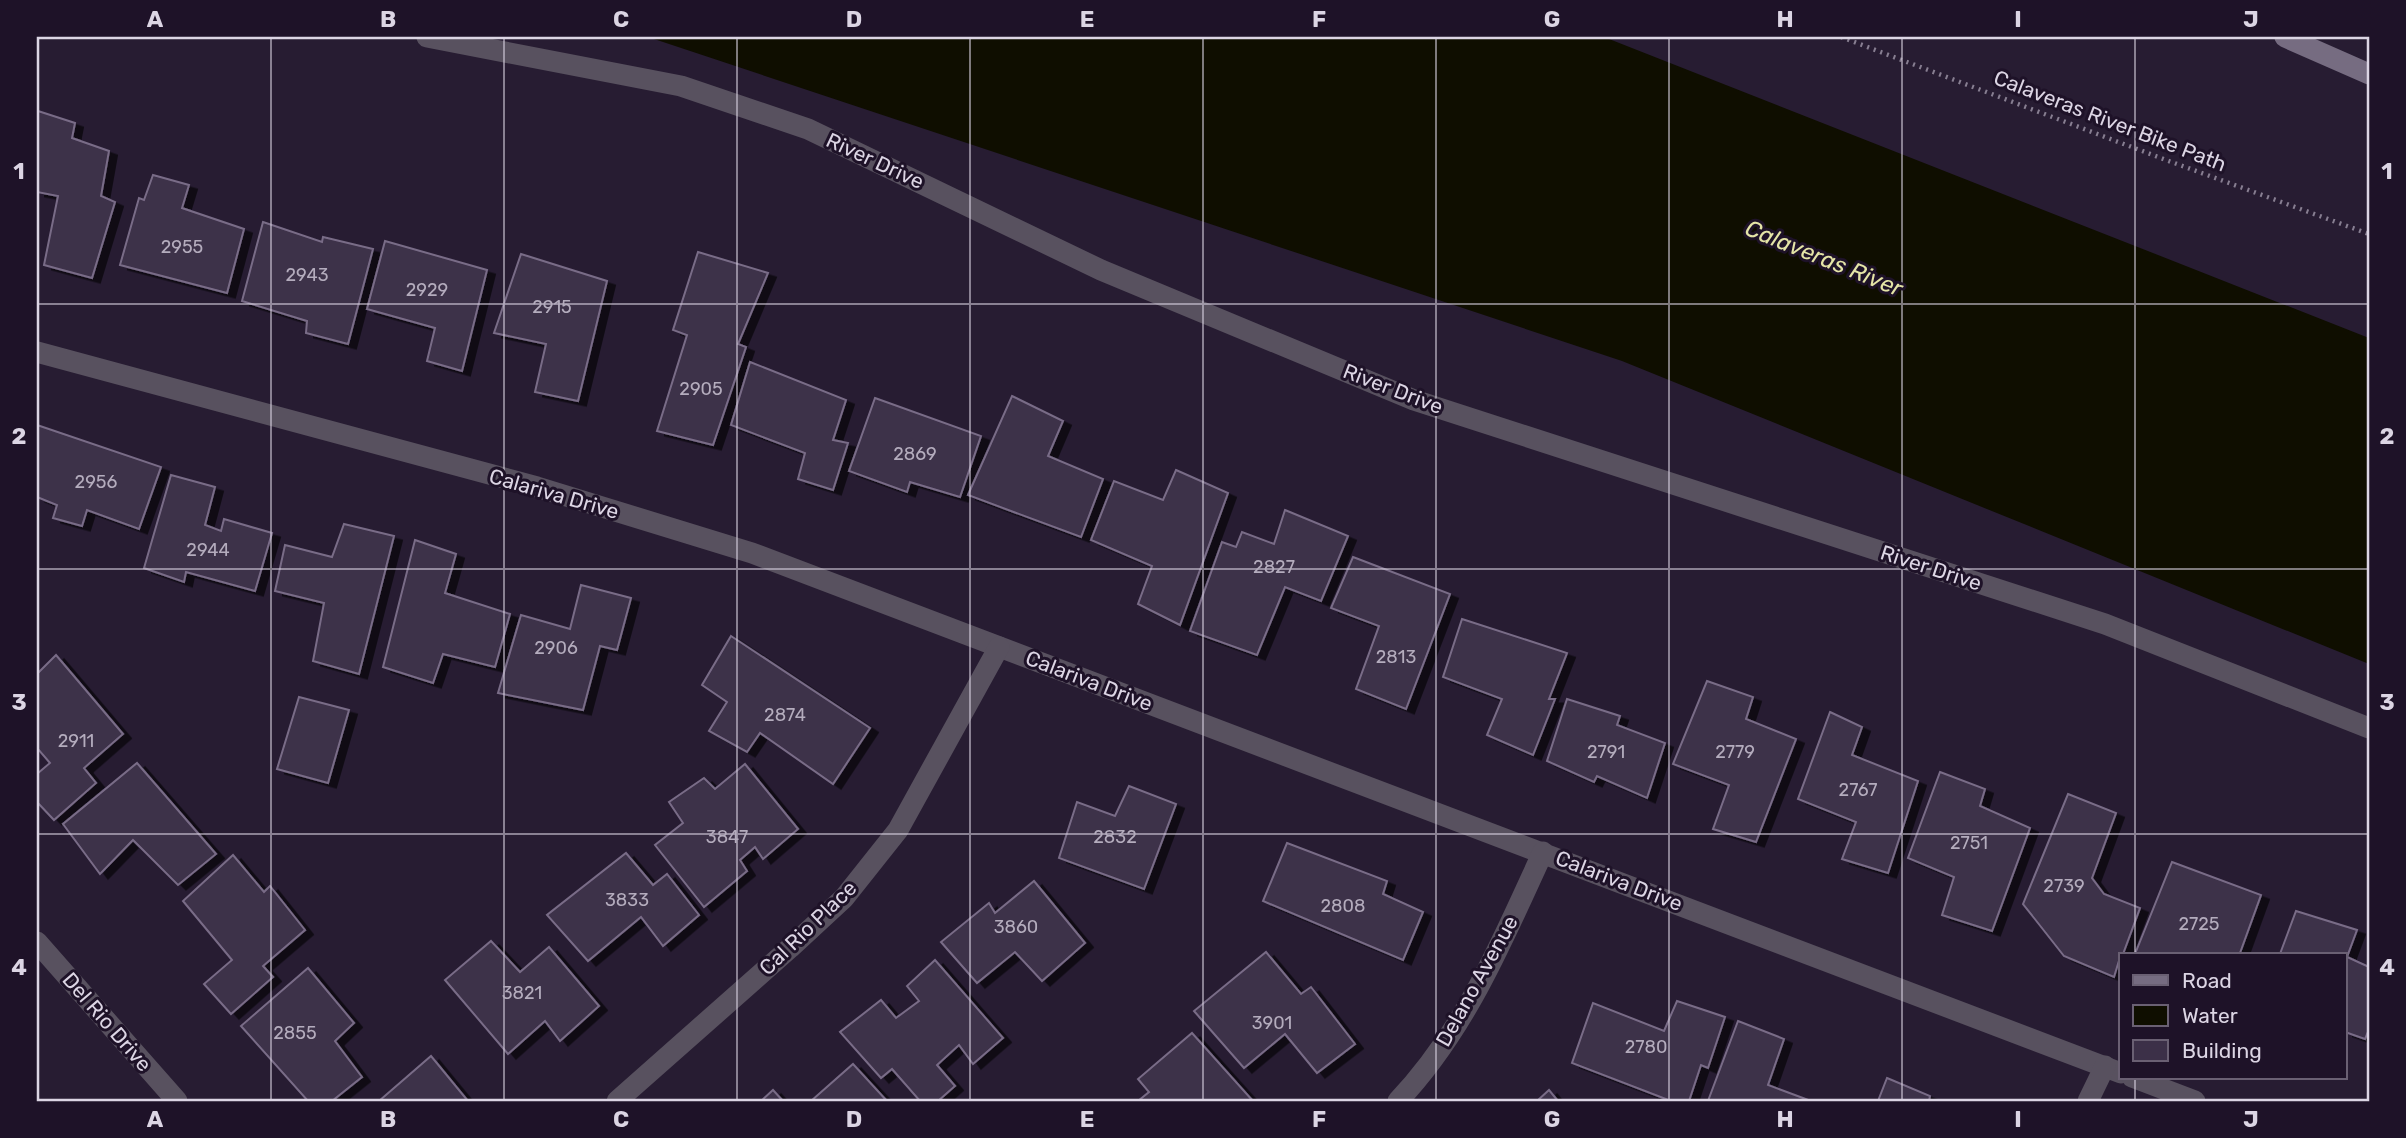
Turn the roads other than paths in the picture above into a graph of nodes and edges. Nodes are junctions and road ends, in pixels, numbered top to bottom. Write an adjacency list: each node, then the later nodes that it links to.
1 (427, 37): 6 (street, River Drive)
2 (2285, 37): 3 (street)
3 (2369, 74)
4 (37, 352): 5 (street, Calariva Drive)
5 (999, 647): 7 (street, Calariva Drive); 12 (street, Cal Rio Place)
6 (2369, 728)
7 (1544, 852): 9 (street, Calariva Drive); 13 (street, Delano Avenue)
8 (37, 942): 11 (street, Del Rio Drive)
9 (2113, 1069): 14 (street)
10 (2135, 1078): 15 (street)
11 (177, 1101)
12 (617, 1101)
13 (1398, 1101)
14 (2088, 1101)
15 (2195, 1101)

